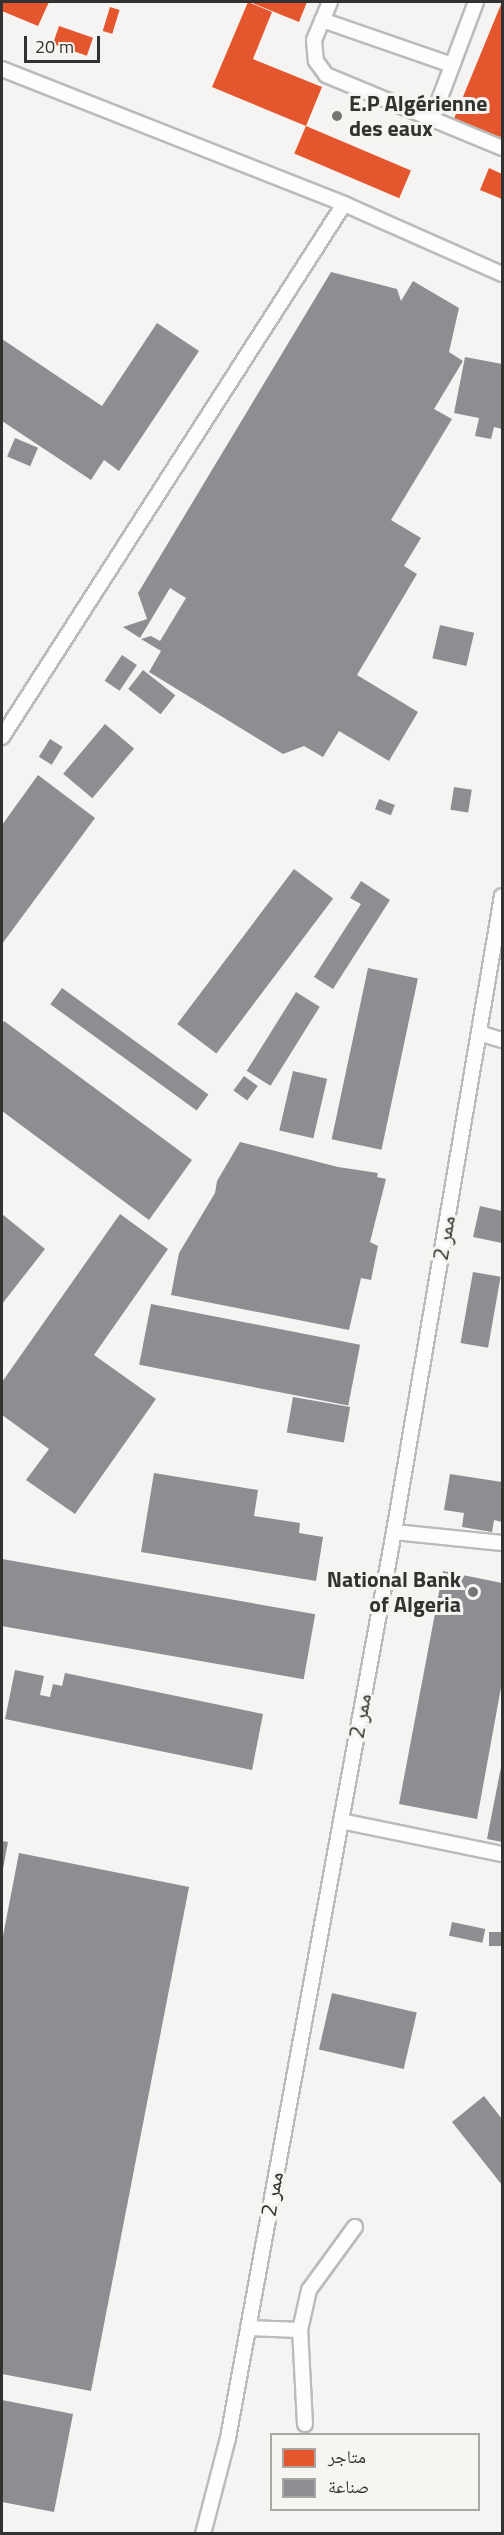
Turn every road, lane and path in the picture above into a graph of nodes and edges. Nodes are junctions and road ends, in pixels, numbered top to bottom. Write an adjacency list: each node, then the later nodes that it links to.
1 (330, 2): 3 (lane)
2 (476, 2): 4 (lane)
3 (322, 20): 4 (lane); 6 (lane)
4 (452, 65): 6 (lane)
5 (2, 69): 8 (lane)
6 (432, 119): 7 (lane)
7 (502, 148)
8 (344, 204): 9 (lane); 10 (lane)
9 (502, 274)
10 (2, 737)
11 (502, 896): 12 (lane, ممر 2)
12 (479, 1033): 13 (lane); 14 (lane, ممر 2)
13 (502, 1040)
14 (394, 1532): 15 (lane); 16 (lane, ممر 2)
15 (502, 1543)
16 (341, 1821): 17 (lane); 19 (lane, ممر 2)
17 (502, 1854)
18 (355, 2226): 20 (lane)
19 (248, 2328): 20 (lane); 22 (lane, ممر 2)
20 (300, 2330): 21 (lane)
21 (304, 2424)
22 (203, 2534)

